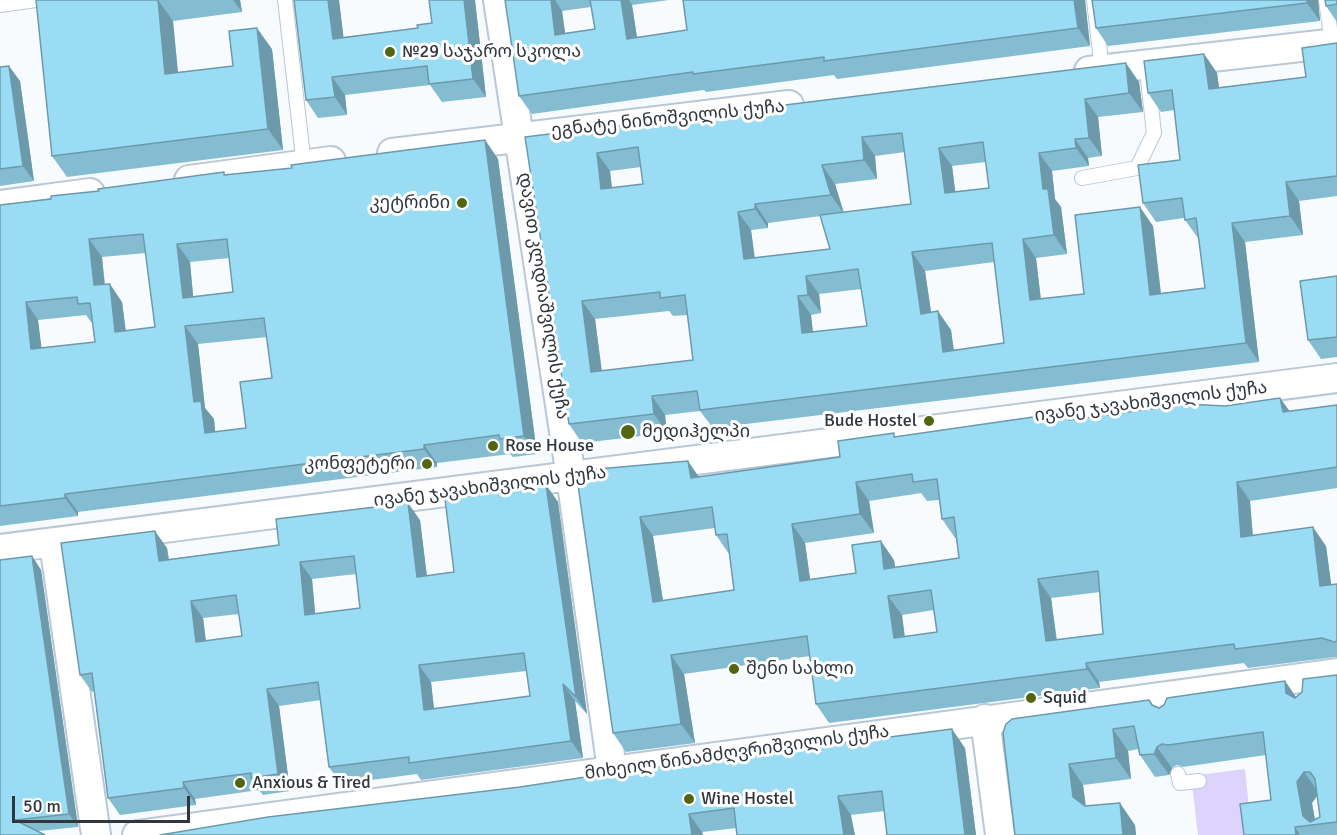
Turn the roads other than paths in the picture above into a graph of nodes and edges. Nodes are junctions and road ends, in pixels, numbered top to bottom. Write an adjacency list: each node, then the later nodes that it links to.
1 (36, 0): 6 (lane)
2 (285, 0): 13 (lane)
3 (498, 0): 12 (street, დავით კლდიაშვილის ქუჩა)
4 (1094, 0): 9 (lane)
5 (1326, 0): 7 (lane)
6 (0, 5)
7 (1334, 43): 8 (street)
8 (1146, 64): 9 (street); 14 (lane)
9 (1102, 70): 10 (street)
10 (1067, 74)
11 (810, 103): 12 (street, ეგნატე ნინოშვილის ქუჩა)
12 (519, 135): 13 (street, ეგნატე ნინოშვილის ქუჩა); 19 (street, დავით კლდიაშვილის ქუჩა)
13 (304, 165): 15 (street, ეგნატე ნინოშვილის ქუჩა)
14 (1082, 178)
15 (164, 183)
16 (117, 190): 17 (street)
17 (0, 206)
18 (1337, 378): 19 (street, ივანე ჯავახიშვილის ქუჩა)
19 (571, 477): 20 (street, ივანე ჯავახიშვილის ქუჩა); 24 (street, დავით კლდიაშვილის ქუჩა)
20 (54, 543): 21 (street, ივანე ჯავახიშვილის ქუჩა); 27 (street)
21 (0, 549)
22 (1337, 673): 23 (street, მიხეილ წინამძღვრიშვილის ქუჩა)
23 (985, 719): 24 (street, მიხეილ წინამძღვრიშვილის ქუჩა); 29 (street)
24 (612, 770): 28 (street, მიხეილ წინამძღვრიშვილის ქუჩა)
25 (1178, 774): 26 (lane)
26 (1199, 781)
27 (96, 835)
28 (137, 835)
29 (1000, 835)

